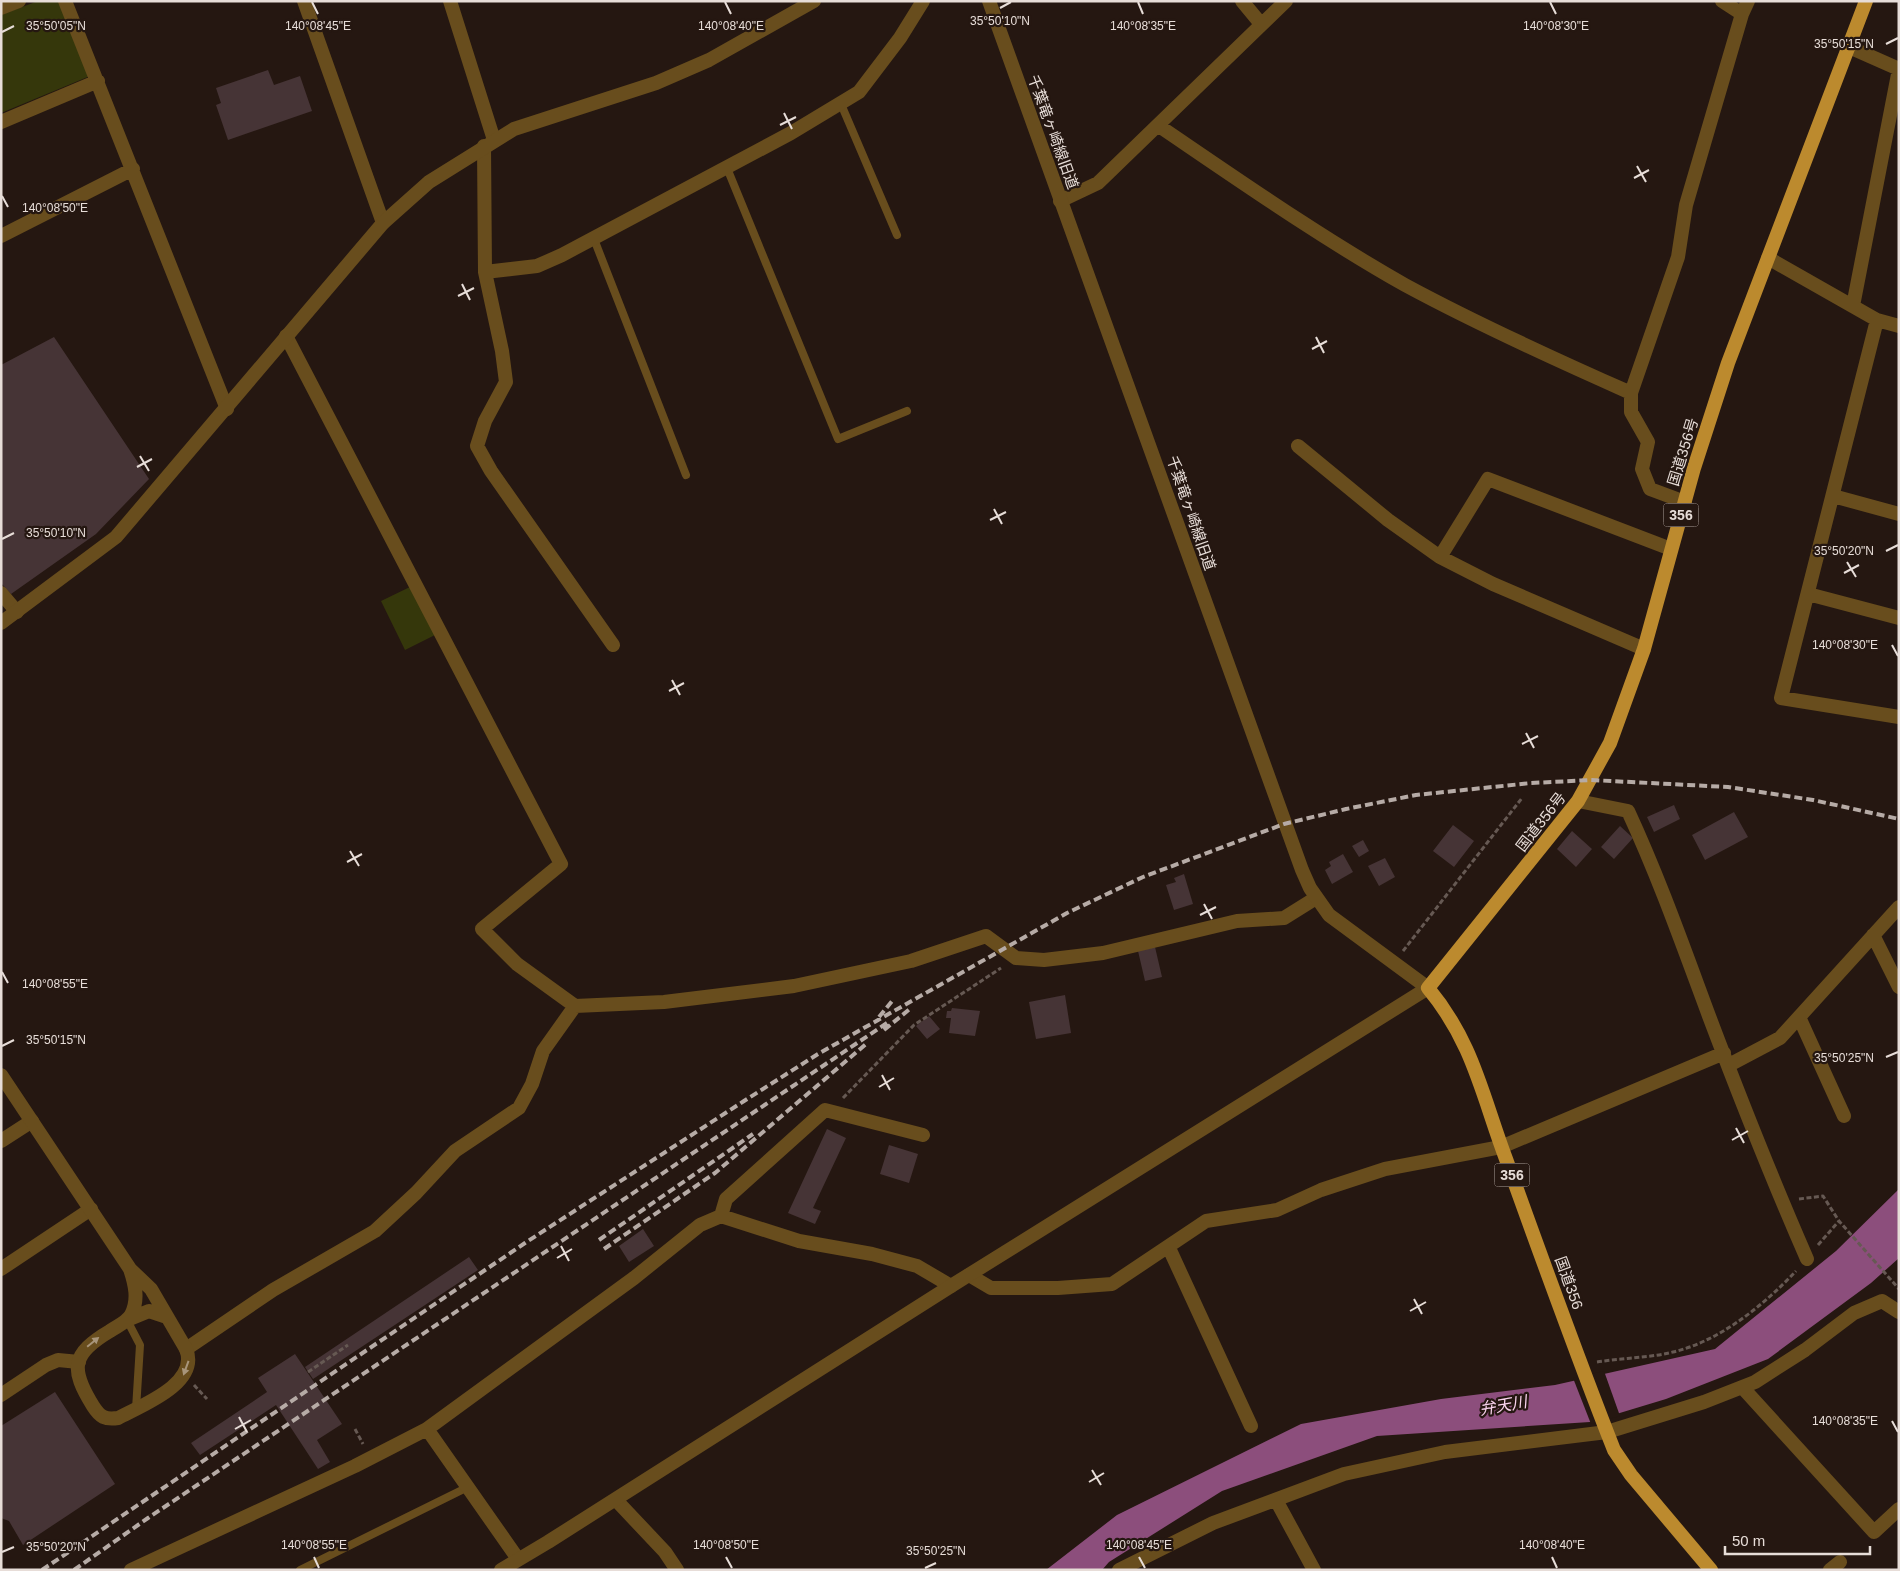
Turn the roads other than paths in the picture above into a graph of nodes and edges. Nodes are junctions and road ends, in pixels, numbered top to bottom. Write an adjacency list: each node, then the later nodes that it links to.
1 (19, 1): 14 (street)
2 (65, 1): 19 (street)
3 (304, 1): 27 (street)
4 (450, 1): 16 (street)
5 (462, 1): 16 (street)
6 (814, 1): 23 (street)
7 (923, 1): 20 (street)
8 (989, 1): 26 (street, 千葉竜ヶ崎線旧道)
9 (1242, 1): 17 (street)
10 (1286, 1): 17 (street)
11 (1722, 1): 15 (street)
12 (1748, 1): 15 (street)
13 (1866, 1): 18 (highway, 国道356号 / 356)
14 (1, 8)
15 (1742, 14): 37 (street)
16 (456, 16): 23 (street)
17 (1262, 24): 22 (street)
18 (1848, 46): 31 (highway, 国道356号 / 356); 33 (street)
19 (98, 81): 21 (street); 25 (street)
20 (841, 104): 24 (street); 28 (lane)
21 (1, 122)
22 (1160, 126): 26 (street); 37 (street)
23 (489, 143): 27 (street); 32 (street)
24 (727, 168): 30 (street); 39 (lane)
25 (133, 169): 29 (street); 38 (street)
26 (1060, 201): 56 (street, 千葉竜ヶ崎線旧道)
27 (383, 223): 36 (street)
28 (897, 235)
29 (1, 236)
30 (594, 238): 32 (street); 41 (lane)
31 (1768, 258): 33 (street); 43 (highway, 国道356号 / 356)
32 (485, 272): 52 (street)
33 (1853, 306): 34 (street)
34 (1877, 320): 35 (street); 42 (street)
35 (1899, 326)
36 (286, 336): 38 (street); 61 (street)
37 (1631, 393): 43 (street)
38 (227, 409): 49 (street)
39 (908, 411)
40 (1298, 446): 46 (street)
41 (686, 475)
42 (1833, 496): 44 (street); 48 (street)
43 (1685, 502): 45 (highway, 国道356号 / 356)
44 (1899, 514)
45 (1671, 549): 46 (street); 53 (highway, 国道356号 / 356)
46 (1440, 557): 53 (street)
47 (1, 593): 49 (street)
48 (1808, 594): 50 (street); 54 (street)
49 (17, 612): 51 (street)
50 (1899, 618)
51 (1, 623)
52 (613, 645)
53 (1644, 649): 55 (highway, 国道356号 / 356)
54 (1899, 716)
55 (1578, 801): 60 (highway, 国道356号 / 356); 63 (street)
56 (1316, 898): 60 (street, 千葉竜ヶ崎線旧道); 61 (street)
57 (1899, 908): 58 (street)
58 (1873, 935): 59 (street); 62 (street)
59 (1899, 987)
60 (1428, 988): 69 (highway, 国道356 / 356); 76 (street)
61 (575, 1006): 81 (street)
62 (1799, 1017): 63 (street); 65 (street)
63 (1726, 1059): 69 (street); 73 (street)
64 (1, 1075): 66 (street)
65 (1844, 1116)
66 (32, 1120): 68 (street); 70 (street)
67 (923, 1135): 71 (street)
68 (1, 1141)
69 (1501, 1147): 72 (street); 87 (highway, 国道356 / 356)
70 (91, 1210): 74 (street); 75 (street)
71 (721, 1216): 77 (street); 88 (street)
72 (1169, 1248): 76 (street); 86 (street)
73 (1807, 1259)
74 (1, 1269)
75 (130, 1270): 79 (street); 80 (street)
76 (969, 1275): 77 (street)
77 (951, 1286): 90 (street)
78 (1899, 1312): 83 (street)
79 (167, 1317): 80 (street); 81 (street)
80 (127, 1320): 82 (street, one-way to 80); 85 (lane)
81 (186, 1349): 85 (street, one-way to 85)
82 (79, 1362): 84 (street); 85 (street)
83 (1742, 1387): 87 (street); 92 (street)
84 (1, 1395)
85 (136, 1409)
86 (1251, 1426)
87 (1605, 1428): 91 (street); 100 (highway, 国道356 / 356)
88 (427, 1429): 89 (street); 94 (street)
89 (468, 1487): 93 (street); 95 (lane)
90 (616, 1500): 93 (street); 97 (street)
91 (1276, 1500): 98 (street); 99 (street)
92 (1899, 1509)
93 (518, 1559): 96 (street)
94 (131, 1570)
95 (300, 1570)
96 (501, 1570)
97 (677, 1570)
98 (1120, 1570)
99 (1314, 1570)
100 (1711, 1570)

